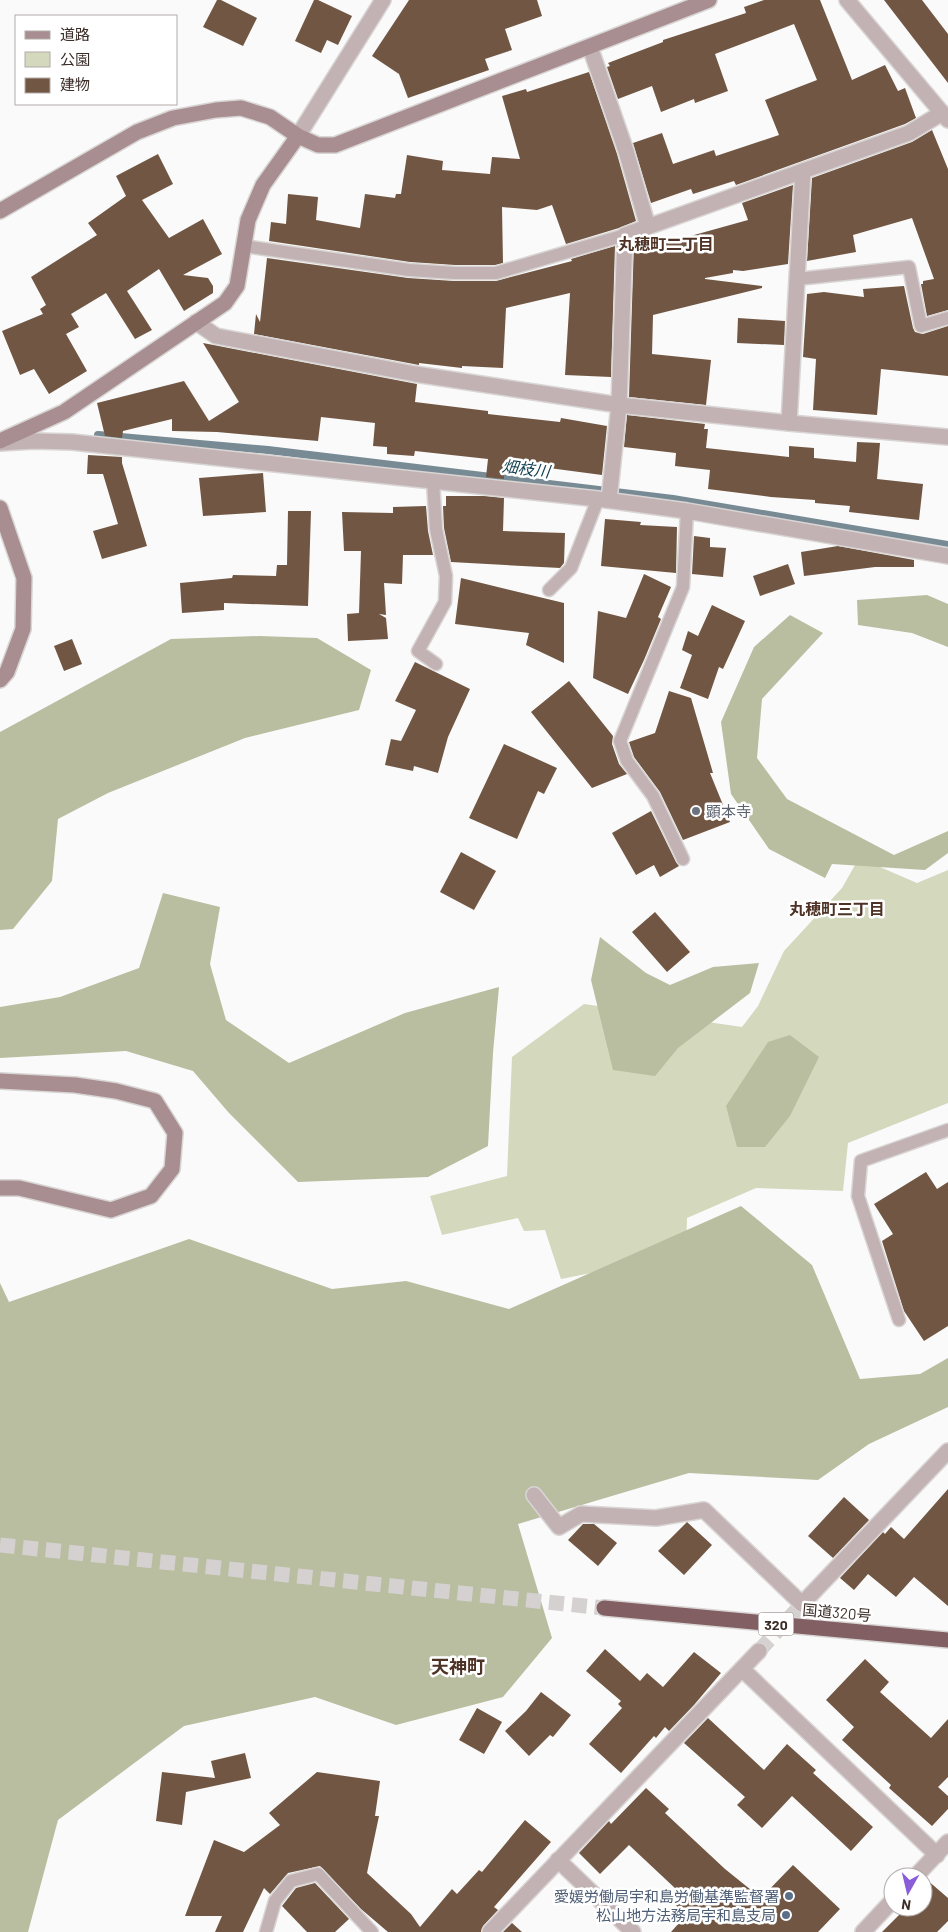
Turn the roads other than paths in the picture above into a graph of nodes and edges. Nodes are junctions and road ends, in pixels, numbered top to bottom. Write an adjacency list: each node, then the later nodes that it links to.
1 (383, 0): 6 (street)
2 (709, 0): 4 (street)
3 (846, 0): 5 (street)
4 (590, 47): 6 (street); 9 (street)
5 (946, 114): 7 (street)
6 (298, 136): 8 (street); 11 (street)
7 (803, 171): 9 (street); 12 (street)
8 (0, 211)
9 (648, 227): 10 (street)
10 (625, 235): 11 (lane); 15 (street)
11 (244, 246): 14 (street)
12 (797, 279): 13 (lane); 16 (street)
13 (948, 318)
14 (196, 322): 15 (street); 18 (street)
15 (619, 405): 16 (street); 20 (street)
16 (789, 423): 17 (street)
17 (948, 437)
18 (0, 442): 19 (street)
19 (433, 481): 20 (street); 25 (lane)
20 (607, 494): 22 (street); 24 (lane)
21 (0, 508): 26 (street)
22 (687, 511): 23 (street); 27 (lane)
23 (948, 556)
24 (549, 590)
25 (436, 664)
26 (0, 680)
27 (683, 858)
28 (0, 1081): 30 (street)
29 (948, 1130): 31 (lane)
30 (0, 1188)
31 (899, 1320)
32 (948, 1451): 33 (street)
33 (534, 1496)
34 (604, 1608): 35 (highway, 国道320号 / 320)
35 (948, 1640)
36 (759, 1651): 37 (street)
37 (742, 1669): 39 (street); 40 (street)
38 (948, 1842): 39 (street)
39 (936, 1854): 41 (street)
40 (558, 1860): 45 (street); 46 (street)
41 (924, 1867)
42 (883, 1911): 47 (street)
43 (266, 1932): 44 (lane)
44 (372, 1932)
45 (490, 1932)
46 (633, 1932)
47 (863, 1932)

